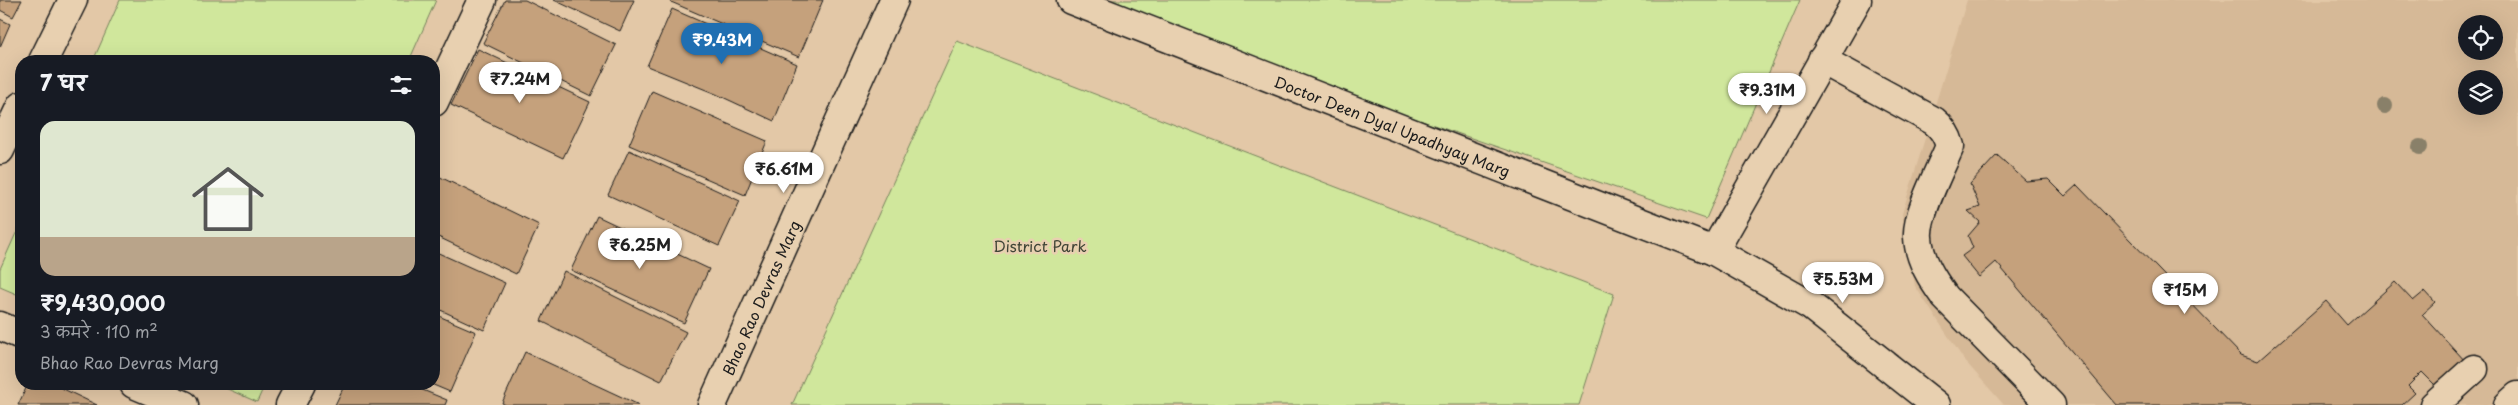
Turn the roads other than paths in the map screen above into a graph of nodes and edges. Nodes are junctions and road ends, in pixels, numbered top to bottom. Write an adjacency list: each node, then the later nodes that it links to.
1 (73, 0): 6 (street)
2 (482, 0): 8 (street)
3 (894, 0): 20 (street, Bhao Rao Devras Marg)
4 (1071, 0): 11 (street, Doctor Deen Dyal Upadhyay Marg)
5 (1857, 0): 7 (street)
6 (46, 55)
7 (1822, 60): 11 (street); 22 (street)
8 (440, 89)
9 (15, 119): 10 (street)
10 (0, 150)
11 (1714, 251): 21 (street, Doctor Deen Dyal Upadhyay Marg)
12 (0, 326): 13 (street)
13 (15, 332)
14 (2474, 369): 23 (street)
15 (148, 390): 18 (street)
16 (297, 390): 19 (street)
17 (2518, 396): 24 (street)
18 (184, 405)
19 (290, 405)
20 (712, 405)
21 (1936, 405)
22 (2051, 405)
23 (2434, 405)
24 (2508, 405)

